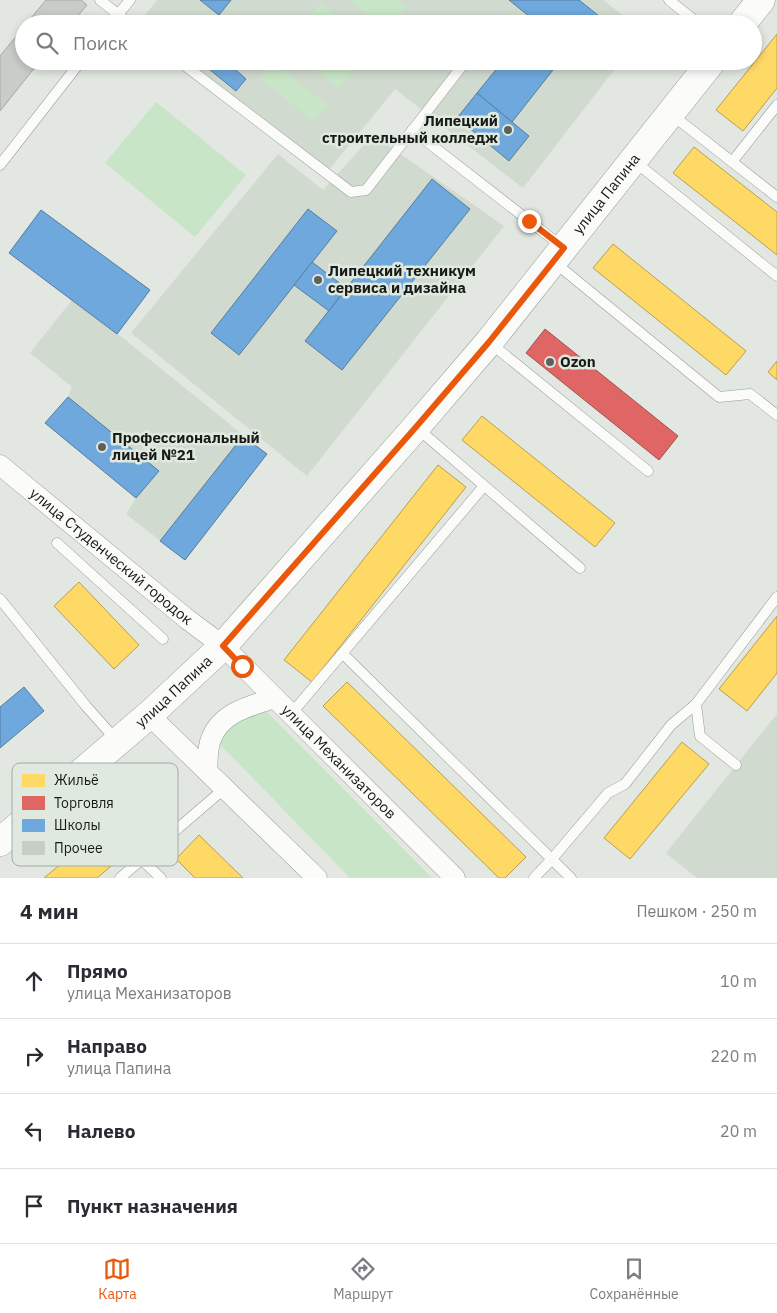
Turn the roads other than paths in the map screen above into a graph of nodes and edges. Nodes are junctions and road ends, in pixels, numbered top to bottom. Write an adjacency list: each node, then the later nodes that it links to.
1 (100, 0): 5 (lane)
2 (130, 0): 5 (lane)
3 (669, 0): 6 (lane)
4 (761, 0): 7 (street)
5 (118, 14)
6 (687, 15)
7 (749, 15)
8 (74, 70): 17 (lane)
9 (191, 70): 14 (lane)
10 (459, 70): 14 (lane)
11 (705, 70): 13 (street, улица Папина)
12 (777, 105): 16 (lane)
13 (671, 113): 15 (street, улица Папина); 16 (lane)
14 (412, 130): 19 (lane)
15 (634, 160): 19 (street, улица Папина); 20 (lane)
16 (732, 162): 18 (lane)
17 (0, 165)
18 (777, 197)
19 (558, 254): 21 (street, улица Папина); 22 (lane)
20 (777, 276)
21 (489, 342): 23 (street, улица Папина); 25 (lane)
22 (777, 414)
23 (416, 427): 26 (lane); 32 (street, улица Папина)
24 (0, 465): 32 (street, улица Студенческий городок)
25 (648, 471)
26 (484, 486): 28 (lane); 33 (lane)
27 (57, 543): 31 (lane)
28 (580, 568)
29 (777, 597): 35 (lane)
30 (0, 599): 38 (lane)
31 (162, 640)
32 (223, 646): 34 (street, улица Механизаторов); 37 (street, улица Папина)
33 (342, 654): 36 (lane); 46 (lane)
34 (275, 698): 36 (street, улица Механизаторов); 41 (street)
35 (696, 704): 40 (lane); 46 (lane)
36 (291, 714): 52 (street, улица Механизаторов)
37 (149, 715): 38 (street, улица Папина); 41 (street)
38 (118, 742): 39 (street, улица Папина)
39 (93, 763)
40 (736, 765)
41 (207, 771): 42 (street)
42 (225, 788): 43 (lane); 51 (street)
43 (178, 828)
44 (12, 832): 45 (street, улица Папина)
45 (0, 842)
46 (552, 859): 53 (lane); 54 (lane)
47 (133, 866): 49 (lane)
48 (148, 866): 50 (lane)
49 (120, 878)
50 (161, 878)
51 (317, 878)
52 (455, 878)
53 (534, 878)
54 (571, 878)

